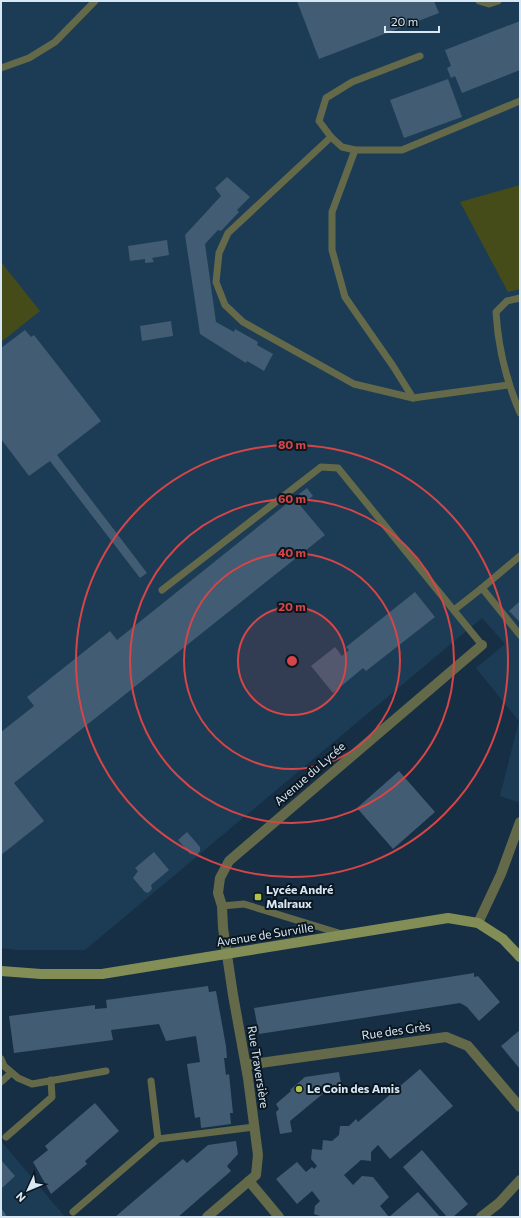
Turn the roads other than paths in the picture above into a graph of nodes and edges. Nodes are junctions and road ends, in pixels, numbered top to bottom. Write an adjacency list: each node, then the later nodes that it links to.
1 (95, 1): 5 (lane)
2 (479, 1): 3 (lane)
3 (498, 1)
4 (420, 56): 7 (lane)
5 (1, 68)
6 (520, 101): 8 (lane)
7 (331, 137): 8 (lane); 11 (lane)
8 (356, 150): 11 (lane)
9 (520, 298): 10 (lane)
10 (508, 385): 11 (lane); 12 (lane)
11 (413, 398)
12 (520, 413)
13 (520, 556): 14 (lane)
14 (482, 588): 16 (lane); 17 (lane)
15 (162, 590): 16 (lane)
16 (454, 610): 18 (lane)
17 (520, 635)
18 (482, 644): 20 (street, Avenue du Lycée)
19 (520, 821): 21 (street)
20 (222, 906): 22 (lane); 23 (street, Avenue du Lycée)
21 (478, 922): 22 (street, Avenue de Surville); 24 (street, Avenue de Surville)
22 (346, 936): 23 (street, Avenue de Surville)
23 (227, 954): 25 (street, Avenue de Surville); 27 (street, Rue Traversière)
24 (520, 957)
25 (1, 971)
26 (1, 1059): 29 (lane)
27 (246, 1065): 33 (street, Rue des Grès); 34 (street, Rue Traversière)
28 (106, 1071): 30 (lane)
29 (11, 1073): 30 (lane); 32 (lane)
30 (51, 1080): 35 (lane)
31 (151, 1081): 36 (lane)
32 (1, 1082)
33 (520, 1107)
34 (254, 1127): 36 (lane); 37 (street, Rue Traversière)
35 (6, 1137)
36 (158, 1139): 39 (lane)
37 (250, 1182): 40 (street); 41 (street)
38 (519, 1185): 42 (street)
39 (73, 1212)
40 (207, 1217)
41 (279, 1217)
42 (481, 1217)

